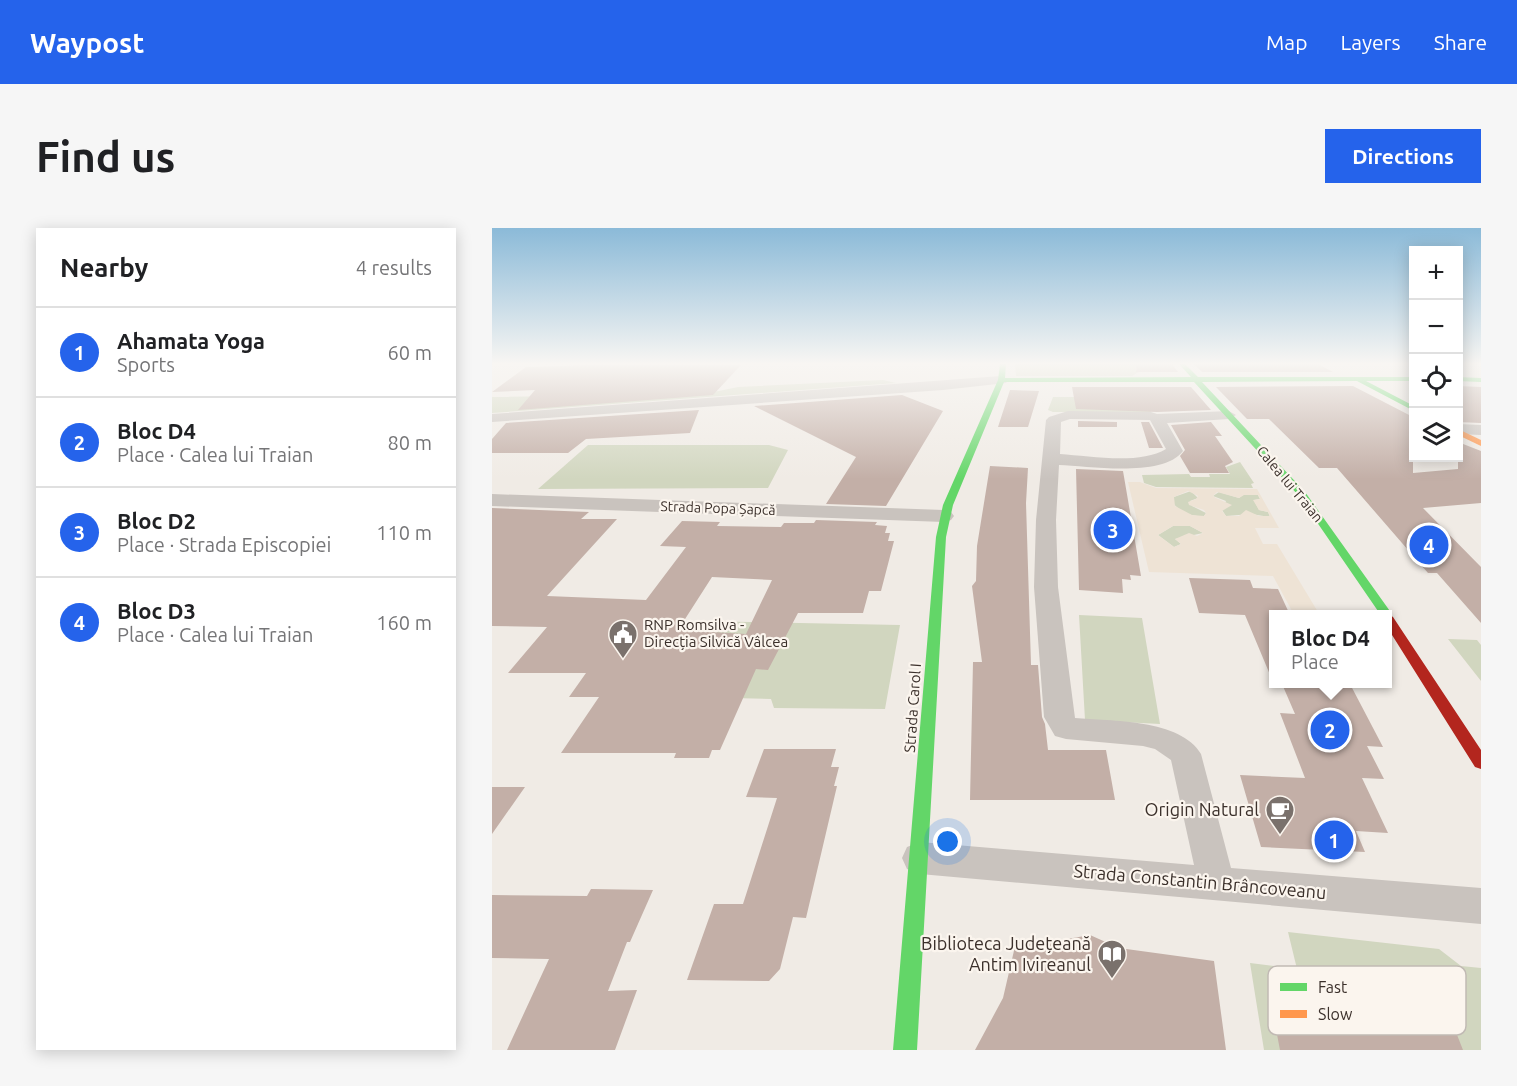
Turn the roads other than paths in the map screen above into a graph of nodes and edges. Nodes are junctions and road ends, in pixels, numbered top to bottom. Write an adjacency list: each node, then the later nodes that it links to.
1 (713, 402): 6 (street)
2 (991, 402): 13 (street, Strada Carol I)
3 (1218, 402): 4 (street, Calea lui Traian)
4 (1229, 415): 11 (street); 14 (street, Calea lui Traian)
5 (1151, 416): 11 (street)
6 (492, 418)
7 (1463, 430): 8 (street)
8 (1481, 430)
9 (1463, 433): 10 (street)
10 (1481, 443)
11 (1051, 459): 18 (street)
12 (492, 500): 13 (street, Strada Popa Șapcă)
13 (944, 516): 17 (street, Strada Carol I)
14 (1382, 610)
15 (1392, 625): 16 (street, Calea lui Traian)
16 (1481, 764)
17 (920, 858): 18 (street, Strada Constantin Brâncoveanu); 20 (street, Strada Carol I)
18 (1217, 884): 19 (street, Strada Constantin Brâncoveanu)
19 (1481, 906)
20 (905, 1050)

